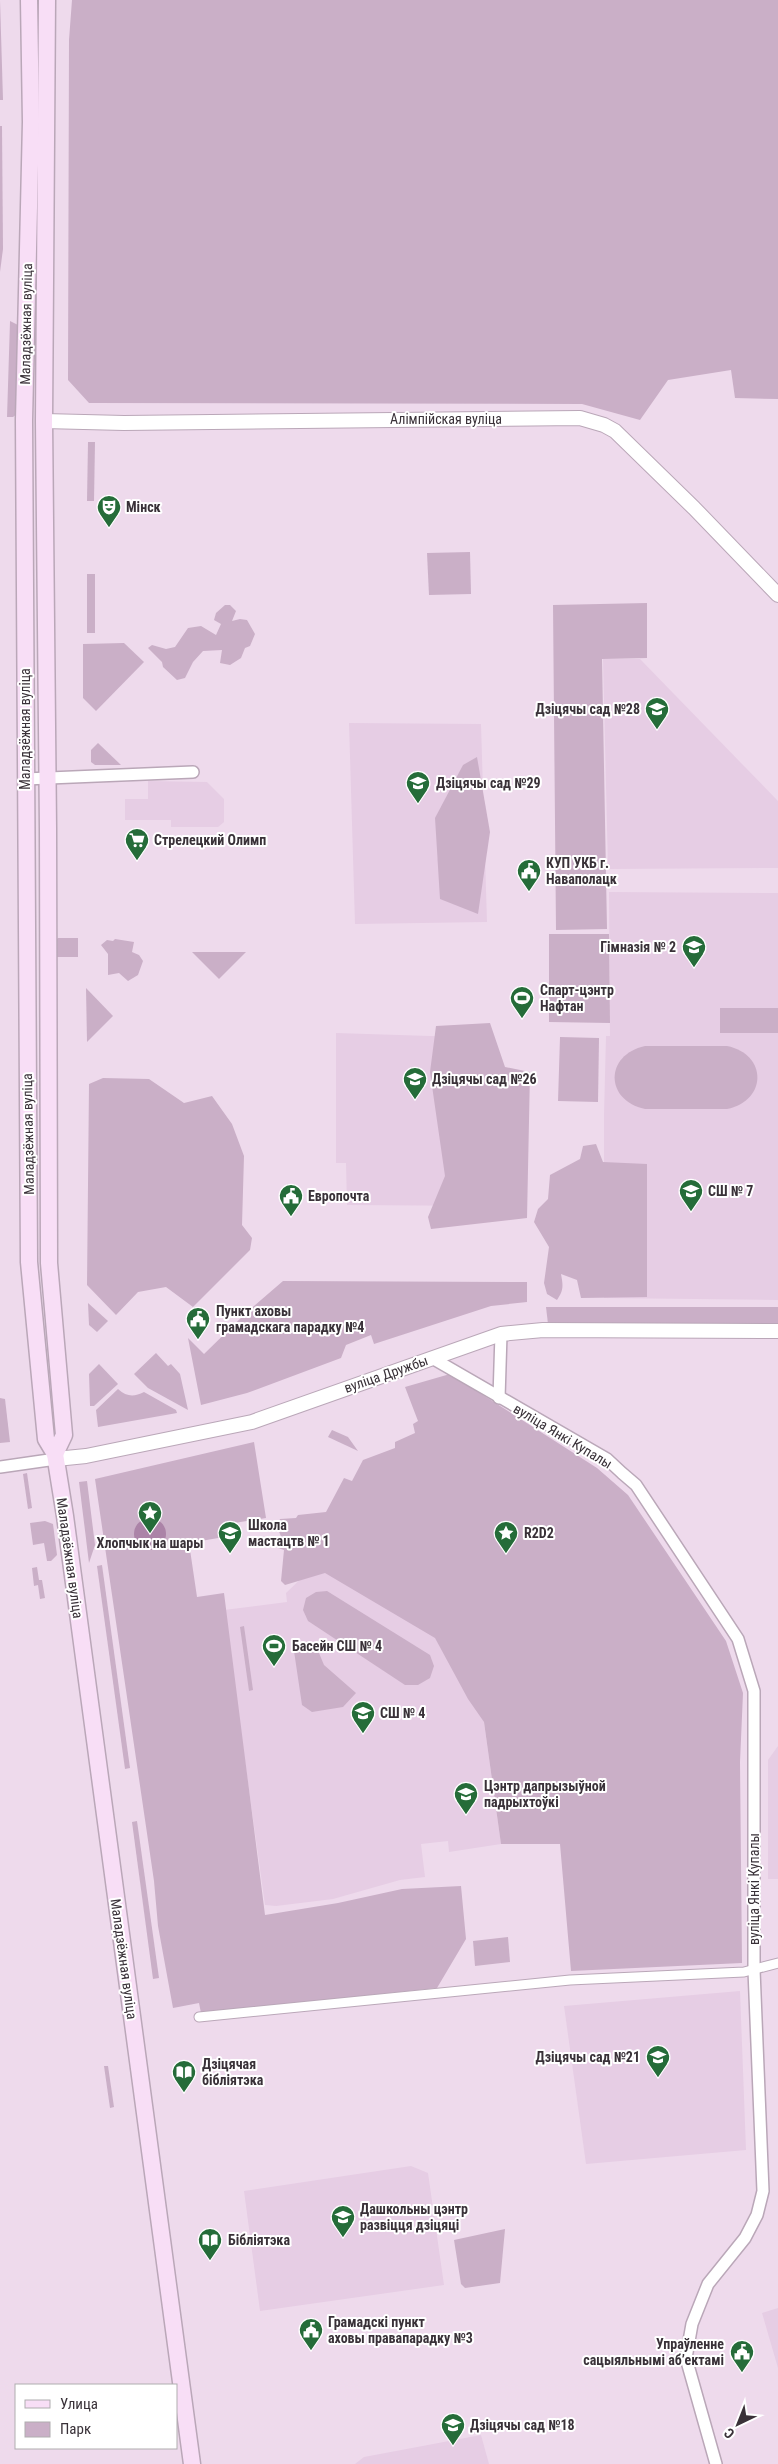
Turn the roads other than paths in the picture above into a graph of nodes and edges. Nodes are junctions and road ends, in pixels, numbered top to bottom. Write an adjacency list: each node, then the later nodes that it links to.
1 (30, 0): 3 (main road, Маладзёжная вуліца)
2 (47, 0): 4 (main road, Маладзёжная вуліца)
3 (24, 420): 4 (main road); 8 (main road, Маладзёжная вуліца)
4 (44, 421): 5 (street, Алімпійская вуліца); 7 (main road, Маладзёжная вуліца)
5 (778, 595)
6 (193, 772): 7 (street)
7 (48, 778): 8 (street); 13 (main road, Маладзёжная вуліца)
8 (25, 779): 13 (main road, Маладзёжная вуліца)
9 (778, 1331): 10 (street, вуліца Дружбы)
10 (501, 1334): 11 (street, вуліца Дружбы); 12 (street, вуліца Янкі Купалы)
11 (432, 1358): 12 (street, вуліца Янкі Купалы); 13 (street, вуліца Дружбы)
12 (499, 1398): 16 (street, вуліца Янкі Купалы)
13 (56, 1456): 14 (street, вуліца Дружбы); 18 (main road, Маладзёжная вуліца)
14 (0, 1467)
15 (778, 1963): 16 (street)
16 (754, 1970): 17 (street); 19 (street, вуліца Янкі Купалы)
17 (199, 2017)
18 (192, 2464)
19 (716, 2464)

